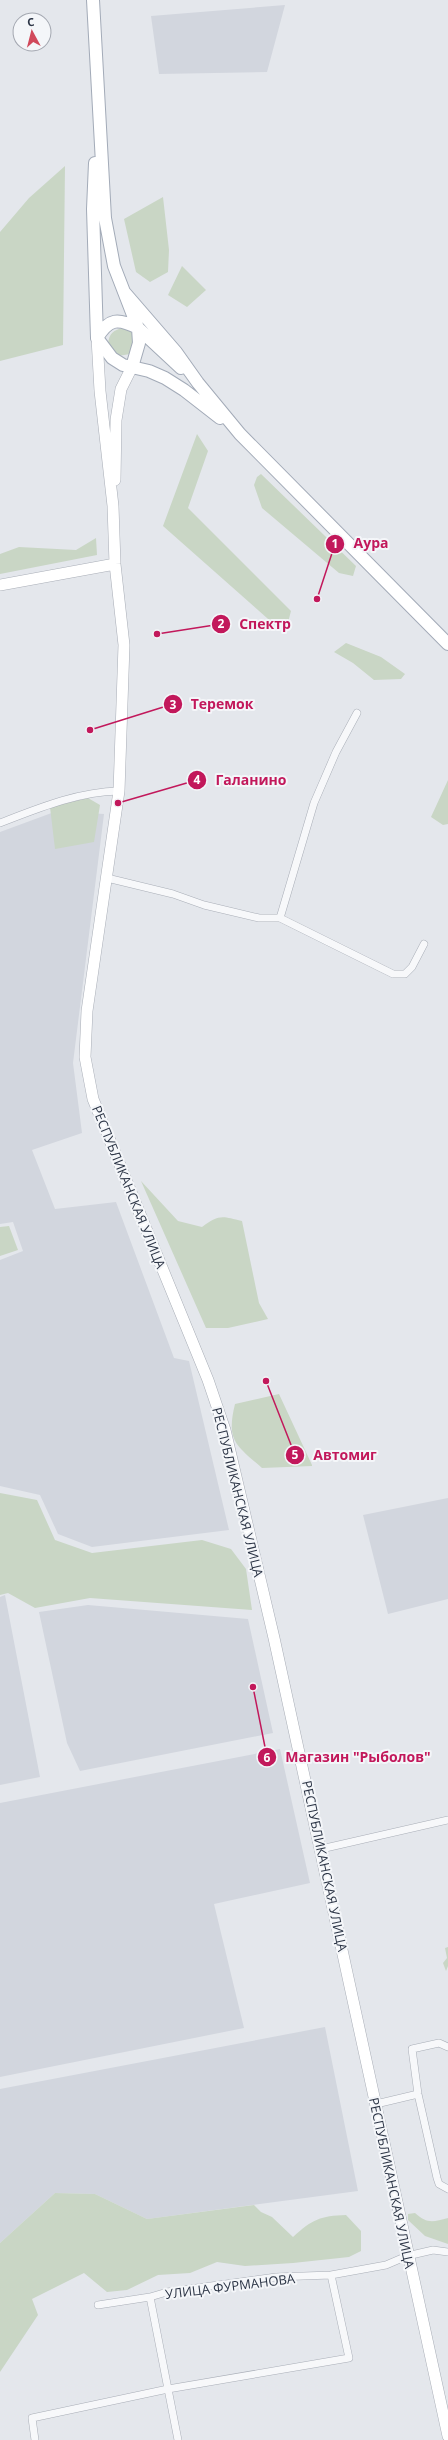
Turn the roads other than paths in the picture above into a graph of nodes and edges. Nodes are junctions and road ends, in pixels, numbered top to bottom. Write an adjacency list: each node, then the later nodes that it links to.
1 (93, 0): 2 (main road)
2 (98, 110): 3 (main road); 5 (main road)
3 (124, 294): 4 (main road); 9 (main road)
4 (138, 328): 5 (main road); 6 (main road); 9 (main road)
5 (97, 338): 6 (main road); 11 (street)
6 (132, 367): 7 (main road); 8 (street)
7 (149, 371): 8 (street); 10 (main road)
8 (126, 379): 11 (street)
9 (198, 383): 10 (main road)
10 (240, 434): 14 (main road)
11 (113, 506): 12 (street, РЕСПУБЛИКАНСКАЯ УЛИЦА)
12 (115, 564): 13 (street); 16 (street, РЕСПУБЛИКАНСКАЯ УЛИЦА)
13 (0, 585)
14 (448, 644)
15 (357, 713): 19 (street)
16 (119, 791): 17 (street); 18 (street, РЕСПУБЛИКАНСКАЯ УЛИЦА)
17 (0, 823)
18 (107, 878): 19 (street); 22 (street, РЕСПУБЛИКАНСКАЯ УЛИЦА)
19 (280, 918): 20 (street)
20 (424, 944)
21 (448, 1820): 22 (street)
22 (321, 1849): 25 (street, РЕСПУБЛИКАНСКАЯ УЛИЦА)
23 (448, 2047): 24 (street)
24 (418, 2094): 25 (street); 26 (street)
25 (376, 2104): 28 (street, РЕСПУБЛИКАНСКАЯ УЛИЦА)
26 (448, 2189)
27 (448, 2252): 28 (street, УЛИЦА ФУРМАНОВА)
28 (407, 2256): 29 (street, УЛИЦА ФУРМАНОВА); 33 (street, РЕСПУБЛИКАНСКАЯ УЛИЦА)
29 (331, 2275): 30 (street, УЛИЦА ФУРМАНОВА); 32 (street)
30 (150, 2297): 31 (street); 32 (street, УЛИЦА ФУРМАНОВА)
31 (98, 2305)
32 (168, 2389): 34 (street); 35 (street, УЛИЦА ФУРМАНОВА)
33 (448, 2436)
34 (35, 2440)
35 (178, 2440)

